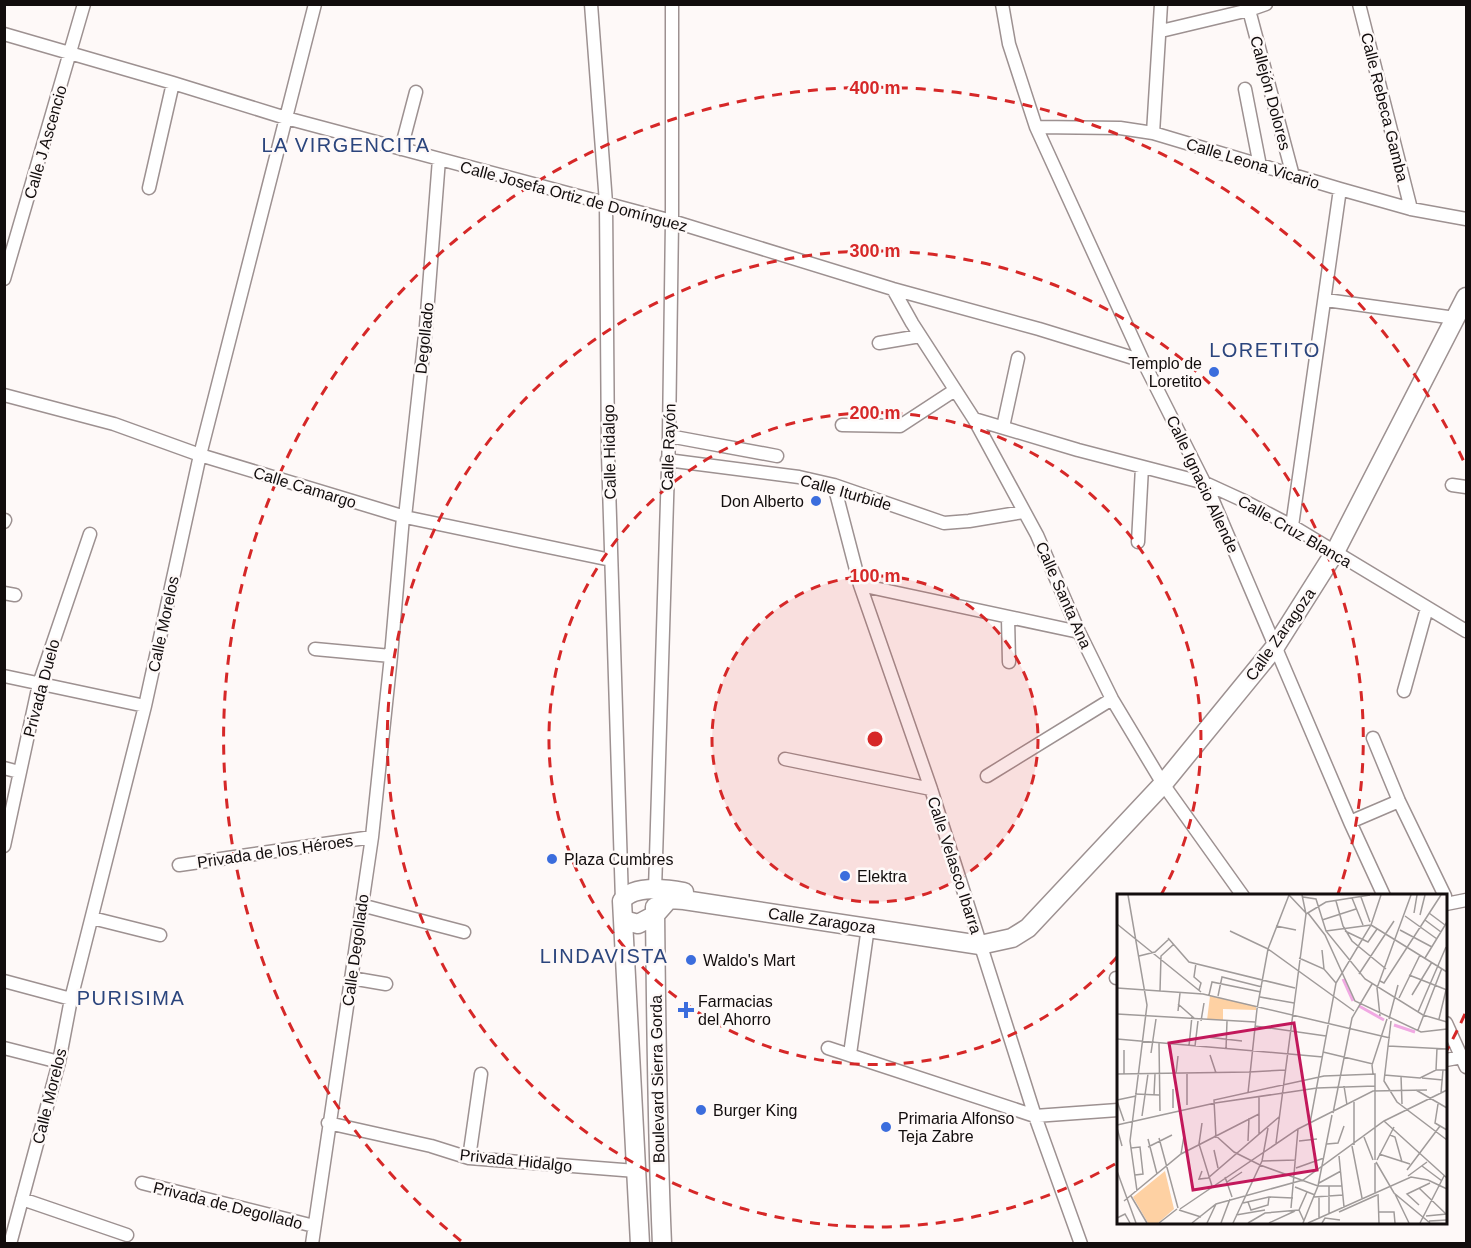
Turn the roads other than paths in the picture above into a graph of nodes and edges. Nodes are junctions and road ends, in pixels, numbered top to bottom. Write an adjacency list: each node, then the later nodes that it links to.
1 (84, 4): 12 (street, Calle J Ascencio)
2 (315, 4): 16 (street, Calle Morelos)
3 (591, 4): 25 (street, Calle Hidalgo)
4 (672, 4): 28 (street, Calle Rayón)
5 (1002, 4): 17 (street, Calle Ignacio Allende)
6 (1161, 4): 10 (street)
7 (1266, 4): 9 (street)
8 (1359, 4): 26 (street, Calle Rebeca Gamba)
9 (1249, 10): 10 (street); 22 (street, Callejón Dolores)
10 (1161, 31): 18 (street)
11 (4, 34): 12 (street, Calle Josefa Ortiz de Domínguez)
12 (71, 54): 13 (street, Calle Josefa Ortiz de Domínguez); 29 (street, Calle J Ascencio)
13 (173, 82): 16 (street, Calle Josefa Ortiz de Domínguez); 23 (street)
14 (1245, 89): 21 (street)
15 (416, 92): 19 (street)
16 (286, 118): 19 (street, Calle Josefa Ortiz de Domínguez); 44 (street, Calle Morelos)
17 (1036, 127): 18 (street, Calle Leona Vicario); 37 (street, Calle Ignacio Allende)
18 (1153, 133): 21 (street, Calle Leona Vicario)
19 (401, 149): 20 (street, Calle Josefa Ortiz de Domínguez)
20 (439, 159): 25 (street, Calle Josefa Ortiz de Domínguez); 53 (street, Degollado)
21 (1260, 166): 22 (street, Calle Leona Vicario)
22 (1293, 176): 24 (street, Calle Leona Vicario)
23 (149, 188)
24 (1340, 189): 26 (street, Calle Leona Vicario); 32 (street)
25 (606, 202): 28 (street, Calle Josefa Ortiz de Domínguez); 58 (street, Calle Hidalgo)
26 (1411, 209): 27 (street, Calle Leona Vicario)
27 (1467, 219)
28 (672, 221): 30 (street, Calle Josefa Ortiz de Domínguez); 43 (street, Calle Rayón)
29 (4, 279)
30 (893, 289): 34 (street, Calle Santa Ana); 37 (street, Calle Josefa Ortiz de Domínguez)
31 (1467, 297): 33 (street, Calle Zaragoza)
32 (1326, 300): 33 (street); 54 (street)
33 (1455, 318): 57 (street, Calle Zaragoza)
34 (920, 336): 35 (street); 38 (street, Calle Santa Ana)
35 (879, 343)
36 (1018, 358): 42 (street)
37 (1143, 361): 48 (street, Calle Ignacio Allende)
38 (955, 390): 40 (street, Calle Santa Ana); 41 (street)
39 (4, 396): 44 (street, Calle Camargo)
40 (974, 418): 42 (street, Calle Cruz Blanca); 52 (street, Calle Santa Ana)
41 (842, 425)
42 (1003, 427): 47 (street, Calle Cruz Blanca)
43 (669, 436): 45 (street); 46 (street, Calle Rayón)
44 (200, 455): 53 (street, Calle Camargo); 72 (street, Calle Morelos)
45 (777, 456)
46 (668, 460): 49 (street, Calle Iturbide); 85 (street, Calle Rayón)
47 (1142, 467): 48 (street, Calle Cruz Blanca); 56 (street)
48 (1205, 483): 54 (street, Calle Cruz Blanca); 64 (street, Calle Ignacio Allende)
49 (834, 485): 52 (street, Calle Iturbide); 59 (street, Calle Velasco Ibarra)
50 (1452, 485): 51 (street)
51 (1467, 487)
52 (1023, 512): 63 (street, Calle Santa Ana)
53 (404, 517): 58 (street, Calle Camargo); 66 (street, Degollado)
54 (1292, 526): 57 (street, Calle Cruz Blanca)
55 (90, 534): 69 (street, Privada Duelo)
56 (1138, 542)
57 (1335, 552): 60 (street, Calle Cruz Blanca); 64 (street, Calle Zaragoza)
58 (611, 560): 92 (street, Calle Hidalgo)
59 (860, 585): 61 (street); 79 (street, Calle Velasco Ibarra)
60 (1427, 608): 62 (street, Calle Cruz Blanca); 70 (street)
61 (1008, 618): 63 (street); 67 (street)
62 (1466, 628)
63 (1079, 632): 71 (street, Calle Santa Ana)
64 (1275, 647): 78 (street, Calle Zaragoza); 81 (street, Calle Ignacio Allende)
65 (315, 649): 66 (street)
66 (391, 656): 82 (street, Calle Degollado)
67 (1009, 662)
68 (4, 676): 69 (street)
69 (39, 684): 72 (street); 76 (street, Privada Duelo)
70 (1404, 691)
71 (1112, 699): 77 (street); 78 (street, Calle Santa Ana)
72 (145, 706): 94 (street, Calle Morelos)
73 (1373, 738): 80 (street)
74 (785, 759): 79 (street)
75 (4, 768): 76 (street)
76 (19, 772): 83 (street, Privada Duelo)
77 (987, 776)
78 (1163, 784): 86 (street, Calle Santa Ana); 98 (street, Calle Zaragoza)
79 (931, 789): 98 (street, Calle Velasco Ibarra)
80 (1399, 801): 81 (street); 88 (street)
81 (1350, 822): 87 (street, Calle Ignacio Allende)
82 (372, 837): 84 (street, Privada de los Héroes); 91 (street, Calle Degollado)
83 (4, 846)
84 (178, 865)
85 (655, 890): 92 (street); 93 (street, Boulevard Sierra Gorda); 98 (street, Calle Zaragoza)
86 (1242, 894)
87 (1383, 894)
88 (1443, 894)
89 (1447, 900): 90 (street)
90 (1467, 900)
91 (361, 904): 96 (street); 101 (street, Calle Degollado)
92 (622, 908): 93 (street); 100 (street, Boulevard Sierra Gorda)
93 (655, 915): 95 (street, Calle Zaragoza); 99 (street, Boulevard Sierra Gorda)
94 (92, 918): 97 (street); 104 (street, Calle Morelos)
95 (868, 927): 98 (street, Calle Zaragoza); 108 (street)
96 (464, 932)
97 (160, 935)
98 (985, 940): 114 (street, Calle Velasco Ibarra)
99 (655, 952): 100 (street); 116 (street, Boulevard Sierra Gorda)
100 (626, 953): 117 (street, Boulevard Sierra Gorda)
101 (351, 978): 103 (street); 115 (street, Calle Degollado)
102 (4, 981): 104 (street)
103 (386, 984)
104 (71, 999): 110 (street, Calle Morelos)
105 (1447, 1025): 111 (street)
106 (4, 1048): 110 (street)
107 (828, 1048): 108 (street)
108 (850, 1054): 114 (street)
109 (1447, 1060): 111 (street)
110 (59, 1062): 121 (street, Calle Morelos)
111 (1464, 1062)
112 (481, 1074): 118 (street)
113 (1117, 1110): 114 (street)
114 (1035, 1116): 128 (street, Calle Velasco Ibarra)
115 (328, 1123): 118 (street, Privada Hidalgo); 122 (street, Calle Degollado)
116 (657, 1132): 117 (street); 127 (street, Boulevard Sierra Gorda)
117 (635, 1134): 119 (street, Boulevard Sierra Gorda)
118 (469, 1158): 119 (street, Privada Hidalgo)
119 (636, 1171): 126 (street, Boulevard Sierra Gorda)
120 (142, 1183): 122 (street, Privada de Degollado)
121 (22, 1199): 123 (street); 124 (street, Calle Morelos)
122 (314, 1226): 125 (street, Calle Degollado)
123 (127, 1235)
124 (10, 1244)
125 (312, 1244)
126 (640, 1244)
127 (662, 1244)
128 (1081, 1244)

